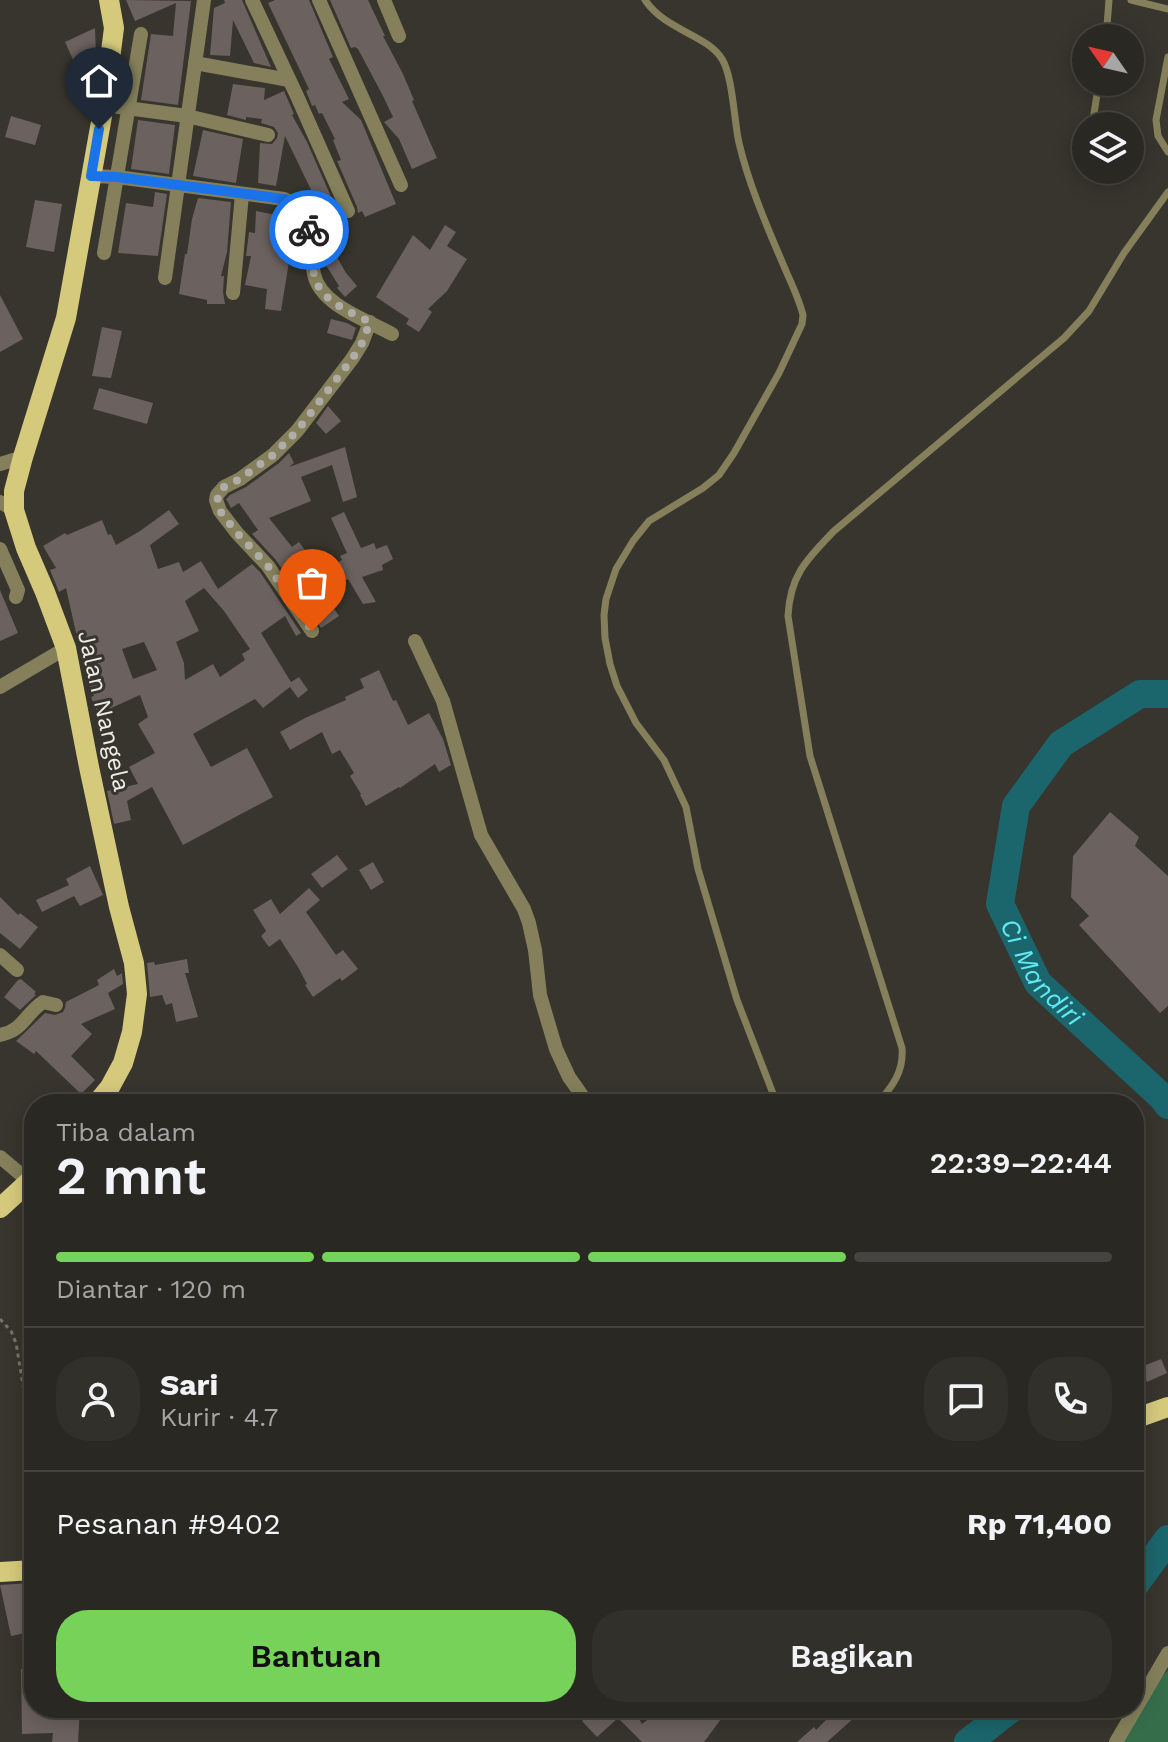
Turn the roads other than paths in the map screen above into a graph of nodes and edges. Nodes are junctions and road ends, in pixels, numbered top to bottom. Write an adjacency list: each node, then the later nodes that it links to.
1 (109, 0): 16 (main road, Jalan Nangela)
2 (204, 0): 14 (street)
3 (252, 0): 15 (street)
4 (319, 0): 24 (street)
5 (384, 0): 12 (street)
6 (645, 0): 48 (lane)
7 (1109, 0): 10 (lane)
8 (1131, 0): 9 (lane)
9 (1168, 9)
10 (1107, 24)
11 (141, 34): 17 (street)
12 (399, 36)
13 (1168, 57): 20 (lane)
14 (195, 63): 15 (street); 18 (street)
15 (289, 80): 27 (street)
16 (104, 105): 17 (street); 21 (main road, Jalan Nangela)
17 (128, 109): 18 (street); 22 (street)
18 (187, 116): 19 (street); 23 (street)
19 (268, 135)
20 (1168, 152)
21 (91, 176): 22 (street); 33 (main road, Jalan Nangela)
22 (117, 177): 23 (street); 28 (street)
23 (178, 185): 26 (street); 29 (street)
24 (401, 185)
25 (1168, 192): 49 (lane)
26 (242, 194): 30 (street); 31 (street)
27 (348, 211)
28 (104, 253)
29 (165, 278)
30 (233, 293)
31 (370, 322): 32 (street); 38 (street)
32 (392, 334)
33 (23, 457): 34 (street); 35 (main road, Jalan Nangela)
34 (0, 464)
35 (7, 506): 40 (main road, Jalan Nangela)
36 (0, 549): 37 (street)
37 (16, 597)
38 (312, 631)
39 (415, 641): 47 (street)
40 (66, 648): 41 (street); 46 (main road, Jalan Nangela)
41 (0, 687)
42 (0, 955): 43 (street)
43 (17, 970)
44 (56, 1005): 45 (street)
45 (0, 1035)
46 (104, 1094)
47 (581, 1094)
48 (773, 1094)
49 (885, 1094)
50 (0, 1157): 51 (street)
51 (24, 1174)
52 (24, 1187): 53 (main road)
53 (0, 1208)
54 (1168, 1407): 55 (main road)
55 (1144, 1416)
56 (24, 1571): 57 (main road)
57 (0, 1572)
58 (1168, 1653): 59 (street)
59 (1144, 1694)
60 (1130, 1718): 61 (street)
61 (1116, 1742)

